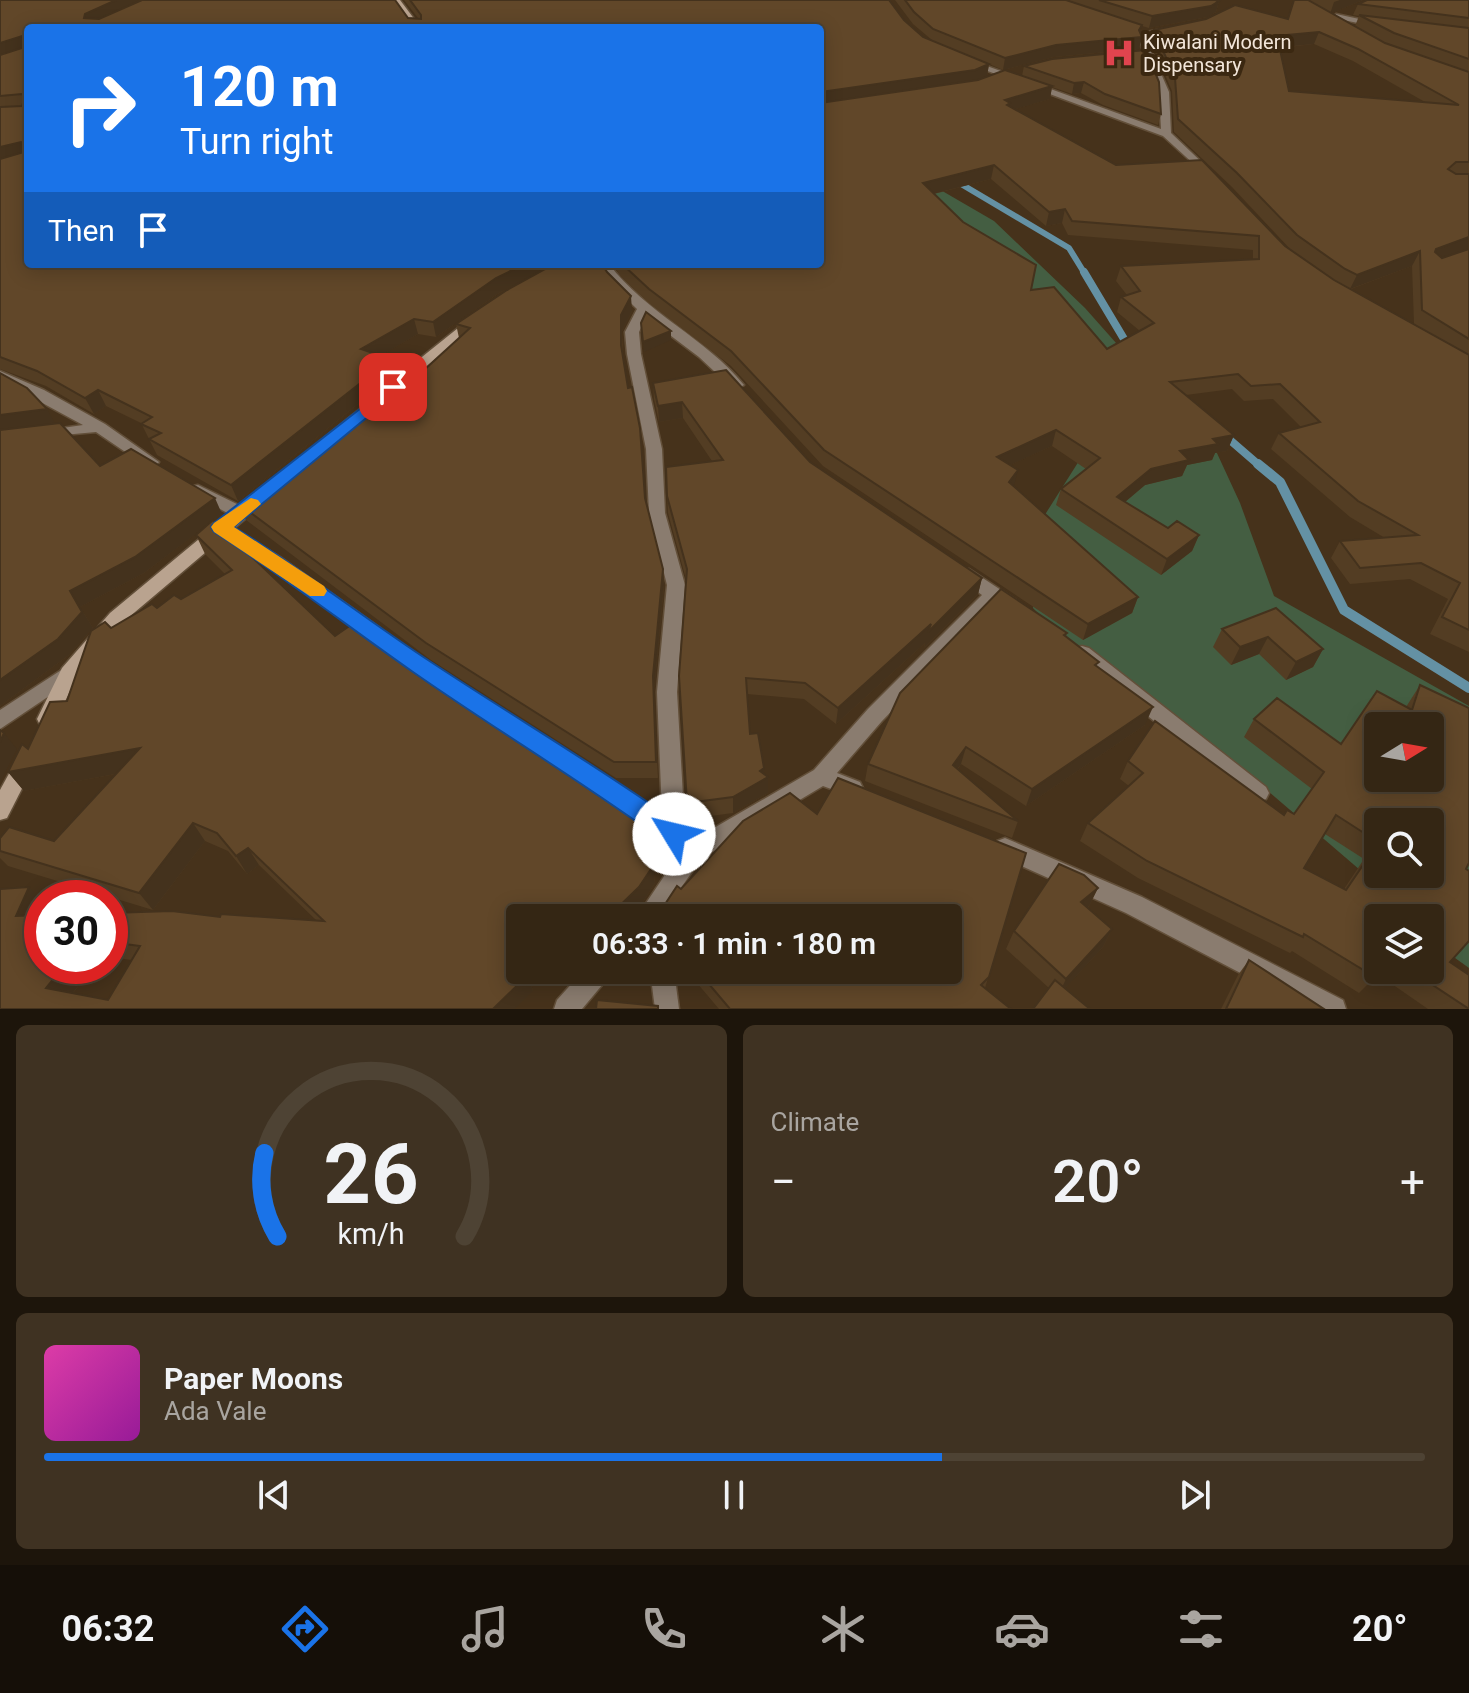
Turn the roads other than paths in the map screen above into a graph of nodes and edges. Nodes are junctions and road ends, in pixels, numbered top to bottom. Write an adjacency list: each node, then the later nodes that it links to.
1 (396, 0): 4 (street)
2 (1349, 11): 3 (street)
3 (1336, 16): 6 (street); 7 (street)
4 (414, 24)
5 (1191, 26): 9 (street)
6 (1385, 26)
7 (1343, 27)
8 (1134, 29): 9 (street)
9 (1149, 34): 13 (street)
10 (954, 56): 11 (street)
11 (1013, 74): 12 (street); 13 (street)
12 (986, 83)
13 (1166, 134): 14 (street)
14 (1216, 181)
15 (606, 268): 16 (street)
16 (643, 309): 19 (street); 38 (street)
17 (485, 312): 20 (street)
18 (0, 375): 21 (street)
19 (745, 393)
20 (385, 395)
21 (100, 427): 22 (street); 24 (street)
22 (28, 436)
23 (277, 483): 24 (street)
24 (241, 513): 25 (street)
25 (221, 527): 30 (street); 31 (street)
26 (943, 559): 27 (street)
27 (994, 594): 28 (street); 34 (street)
28 (1029, 617)
29 (1064, 641): 35 (street)
30 (388, 642)
31 (69, 673): 32 (street); 37 (street)
32 (0, 721)
33 (539, 744): 38 (street)
34 (821, 776): 36 (street); 40 (street)
35 (1259, 793)
36 (879, 799)
37 (0, 811)
38 (674, 834): 40 (street)
39 (981, 838): 46 (street)
40 (693, 852): 41 (street)
41 (659, 904)
42 (588, 984): 44 (street)
43 (664, 984): 45 (street)
44 (566, 1009)
45 (667, 1009)
46 (1334, 1009)

